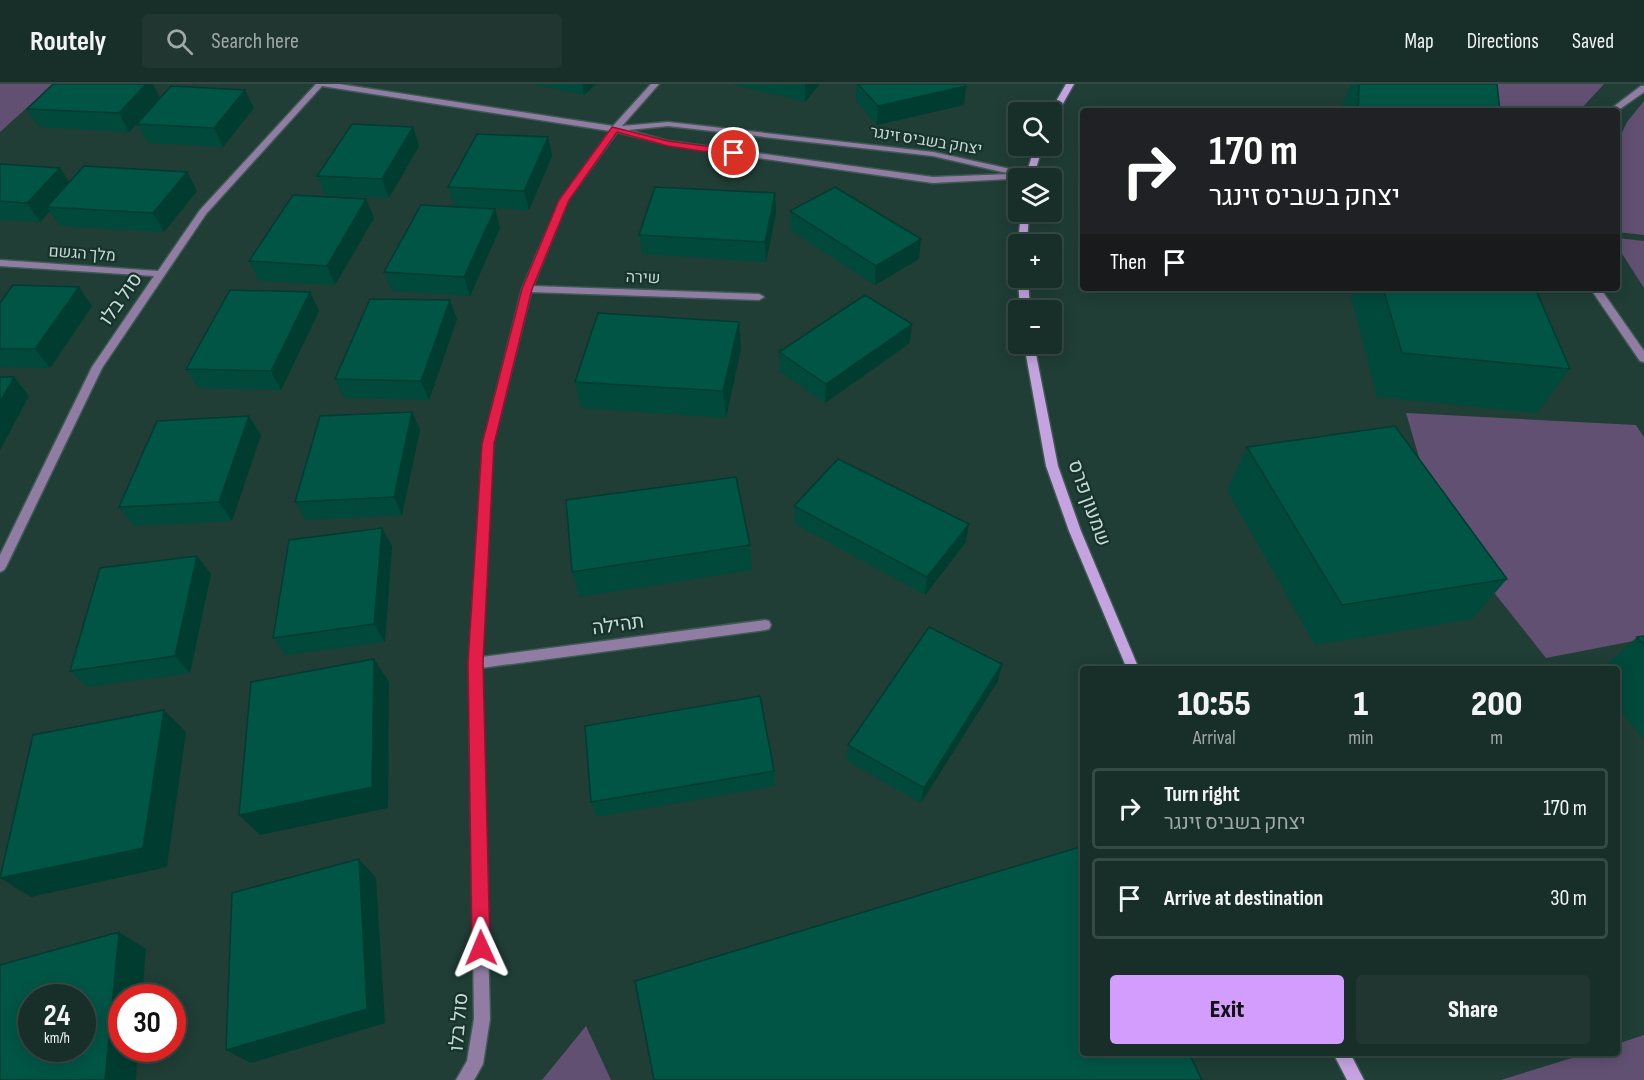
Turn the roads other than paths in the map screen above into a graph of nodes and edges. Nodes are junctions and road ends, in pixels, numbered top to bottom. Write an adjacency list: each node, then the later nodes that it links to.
1 (322, 84): 7 (street, יצחק בשביס זינגר); 11 (street, סול בלו)
2 (656, 84): 7 (street, סול בלו)
3 (1070, 84): 5 (street)
4 (1644, 88): 6 (street)
5 (1060, 102)
6 (1616, 108)
7 (615, 129): 8 (street, יצחק בשביס זינגר); 9 (street, יצחק בשביס זינגר); 12 (street, סול בלו)
8 (1008, 172)
9 (1008, 178)
10 (0, 263): 11 (street, מלך הגשם)
11 (161, 274): 17 (street, סול בלו)
12 (527, 289): 14 (street, שירה); 19 (street, סול בלו)
13 (1597, 291): 16 (street)
14 (759, 297)
15 (1031, 354): 20 (street, שמעון פרס)
16 (1644, 359)
17 (0, 567)
18 (765, 625): 19 (street, תהילה)
19 (475, 663): 22 (street, סול בלו)
20 (1132, 666)
21 (1343, 1056): 23 (street)
22 (464, 1080)
23 (1356, 1080)

